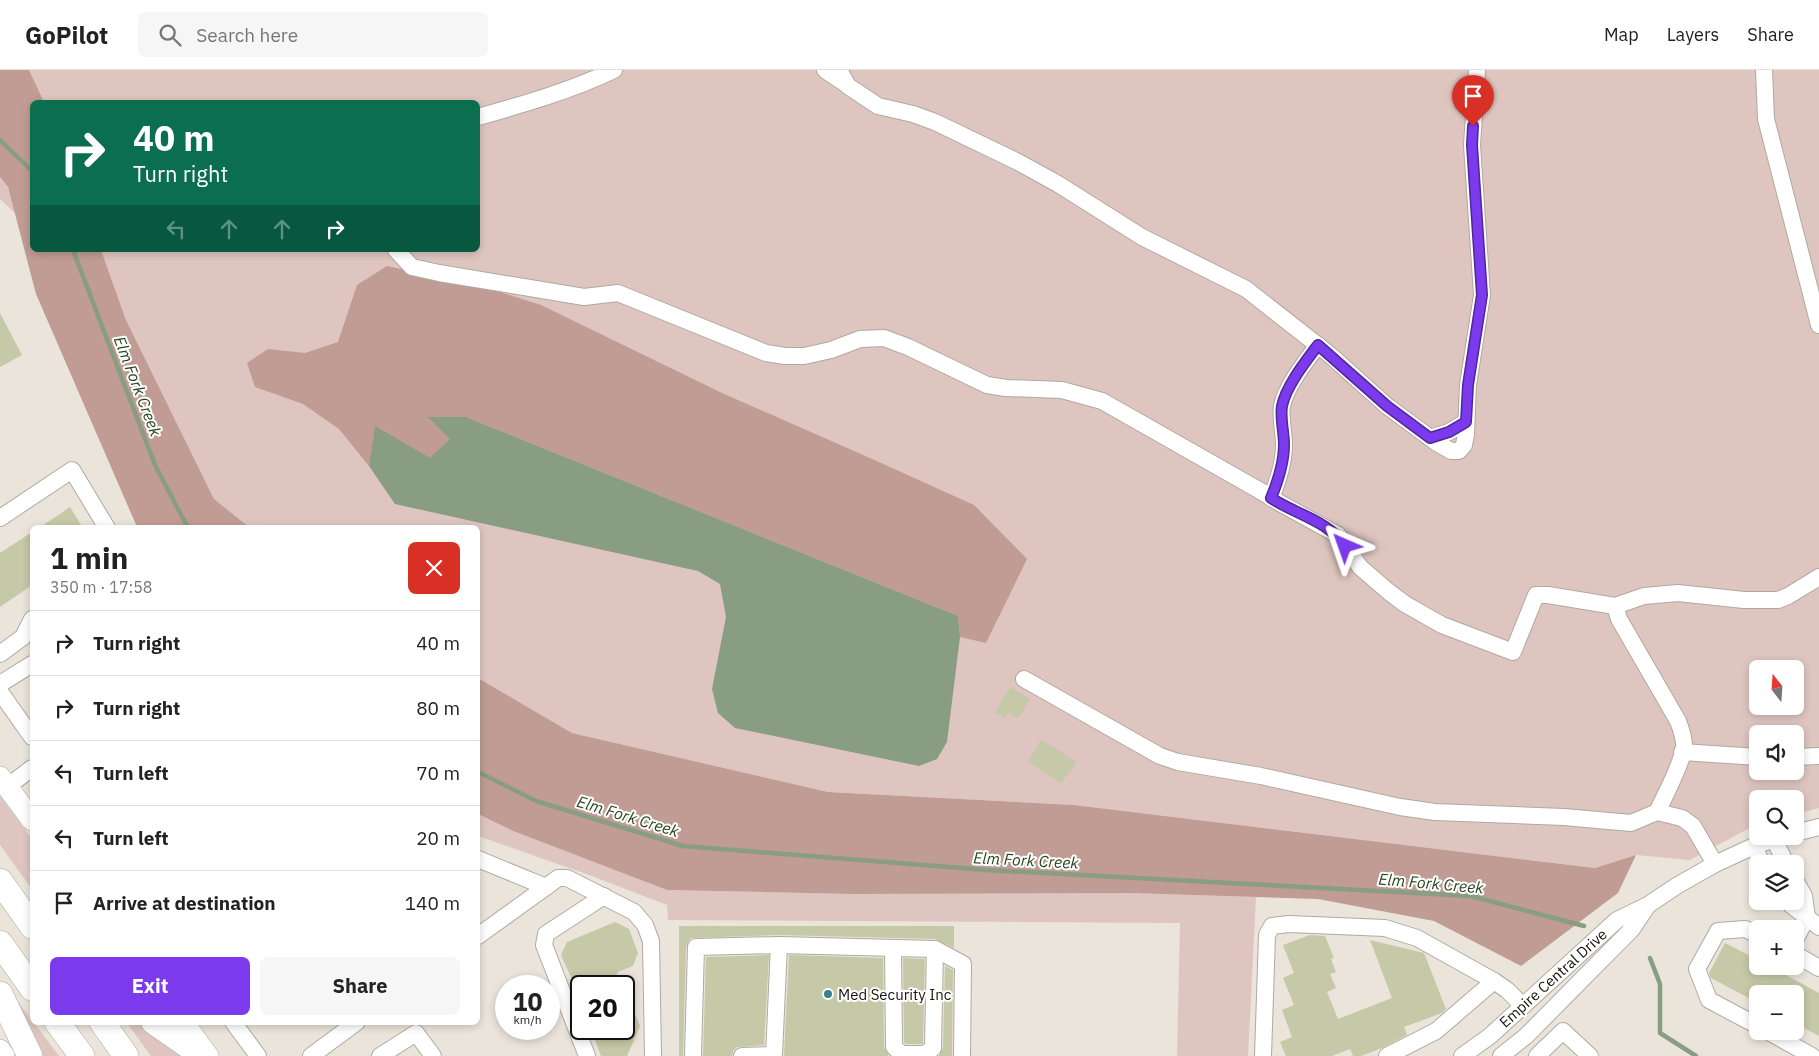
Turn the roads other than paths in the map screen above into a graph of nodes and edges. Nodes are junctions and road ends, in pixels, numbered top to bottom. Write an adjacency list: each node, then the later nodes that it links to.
1 (614, 70): 7 (street)
2 (825, 70): 6 (street)
3 (839, 70): 6 (street)
4 (1477, 70): 10 (street)
5 (1764, 70): 9 (street)
6 (848, 86): 10 (street)
7 (480, 116)
8 (398, 252): 11 (street)
9 (1819, 325)
10 (1318, 345): 11 (street)
11 (1271, 498): 15 (street)
12 (0, 518): 13 (street)
13 (105, 525)
14 (1819, 577): 15 (street)
15 (1615, 606): 23 (street)
16 (30, 623): 17 (street)
17 (0, 654)
18 (30, 665): 20 (street)
19 (1024, 679): 29 (street)
20 (0, 684)
21 (0, 692): 22 (street)
22 (27, 719)
23 (1682, 752): 24 (street); 29 (street)
24 (1749, 756)
25 (1819, 756): 26 (street)
26 (1804, 757)
27 (30, 769): 28 (street)
28 (4, 782): 30 (main road)
29 (1657, 812): 37 (street)
30 (30, 817)
31 (1819, 827): 32 (street)
32 (1804, 831)
33 (1757, 845): 34 (street, Empire Central Drive)
34 (1754, 846): 35 (street); 37 (street, Empire Central Drive)
35 (1758, 855)
36 (480, 859): 40 (street)
37 (1715, 864): 44 (street, Empire Central Drive)
38 (0, 870): 41 (highway)
39 (0, 881): 47 (highway)
40 (546, 887): 42 (street); 50 (street)
41 (30, 895)
42 (604, 896): 80 (street); 81 (street)
43 (1804, 896): 46 (street)
44 (1648, 905): 60 (street, Empire Central Drive); 88 (street, Empire Central Drive)
45 (1797, 910): 46 (street)
46 (1813, 922): 49 (street)
47 (30, 923)
48 (1749, 931): 61 (street)
49 (1804, 931)
50 (480, 935)
51 (0, 943): 58 (highway)
52 (779, 945): 53 (street); 82 (street); 83 (street)
53 (893, 948): 54 (street); 54 (street)
54 (934, 949): 84 (street)
55 (1804, 959): 56 (street)
56 (1819, 968)
57 (1494, 981): 60 (street); 85 (street); 86 (street)
58 (30, 985)
59 (0, 994): 71 (highway)
60 (1523, 1006): 87 (street, Empire Central Drive)
61 (1749, 1021)
62 (59, 1025): 72 (highway)
63 (104, 1025): 73 (highway)
64 (158, 1025): 74 (highway)
65 (185, 1025): 75 (main road)
66 (235, 1025): 76 (street)
67 (353, 1025): 77 (street)
68 (1783, 1040): 91 (street)
69 (0, 1050): 70 (main road)
70 (4, 1056)
71 (30, 1056)
72 (82, 1056)
73 (126, 1056)
74 (203, 1056)
75 (208, 1056)
76 (258, 1056)
77 (311, 1056)
78 (380, 1056): 79 (street)
79 (433, 1056)
80 (586, 1056)
81 (653, 1056)
82 (693, 1056)
83 (742, 1056)
84 (962, 1056)
85 (1263, 1056)
86 (1387, 1056)
87 (1462, 1056)
88 (1501, 1056)
89 (1537, 1056): 90 (street)
90 (1590, 1056)
91 (1812, 1056)

